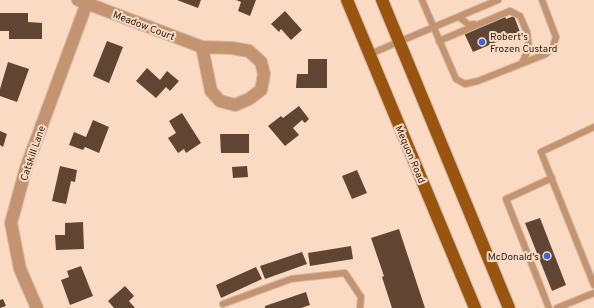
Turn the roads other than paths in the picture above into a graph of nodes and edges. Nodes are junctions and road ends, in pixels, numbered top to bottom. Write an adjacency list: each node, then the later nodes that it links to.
1 (347, 0): 13 (main road, Mequon Road)
2 (382, 0): 11 (main road)
3 (422, 0): 9 (lane)
4 (498, 0): 7 (lane)
5 (542, 0): 14 (lane)
6 (84, 1): 12 (street, Meadow Court); 17 (street, Catskill Lane)
7 (459, 17): 8 (lane); 9 (lane)
8 (480, 24): 10 (lane); 14 (lane)
9 (434, 28): 10 (lane); 11 (lane)
10 (439, 41): 14 (lane)
11 (399, 42): 13 (lane); 24 (main road)
12 (202, 47): 12 (street, Meadow Court)
13 (370, 54): 23 (main road, Mequon Road)
14 (522, 63)
15 (594, 127): 16 (lane)
16 (552, 178): 18 (lane); 25 (lane)
17 (6, 223): 21 (street, Catskill Lane)
18 (594, 285)
19 (594, 293): 26 (lane)
20 (223, 304): 22 (lane)
21 (37, 308)
22 (360, 308)
23 (475, 308)
24 (509, 308)
25 (549, 308)
26 (557, 308)

